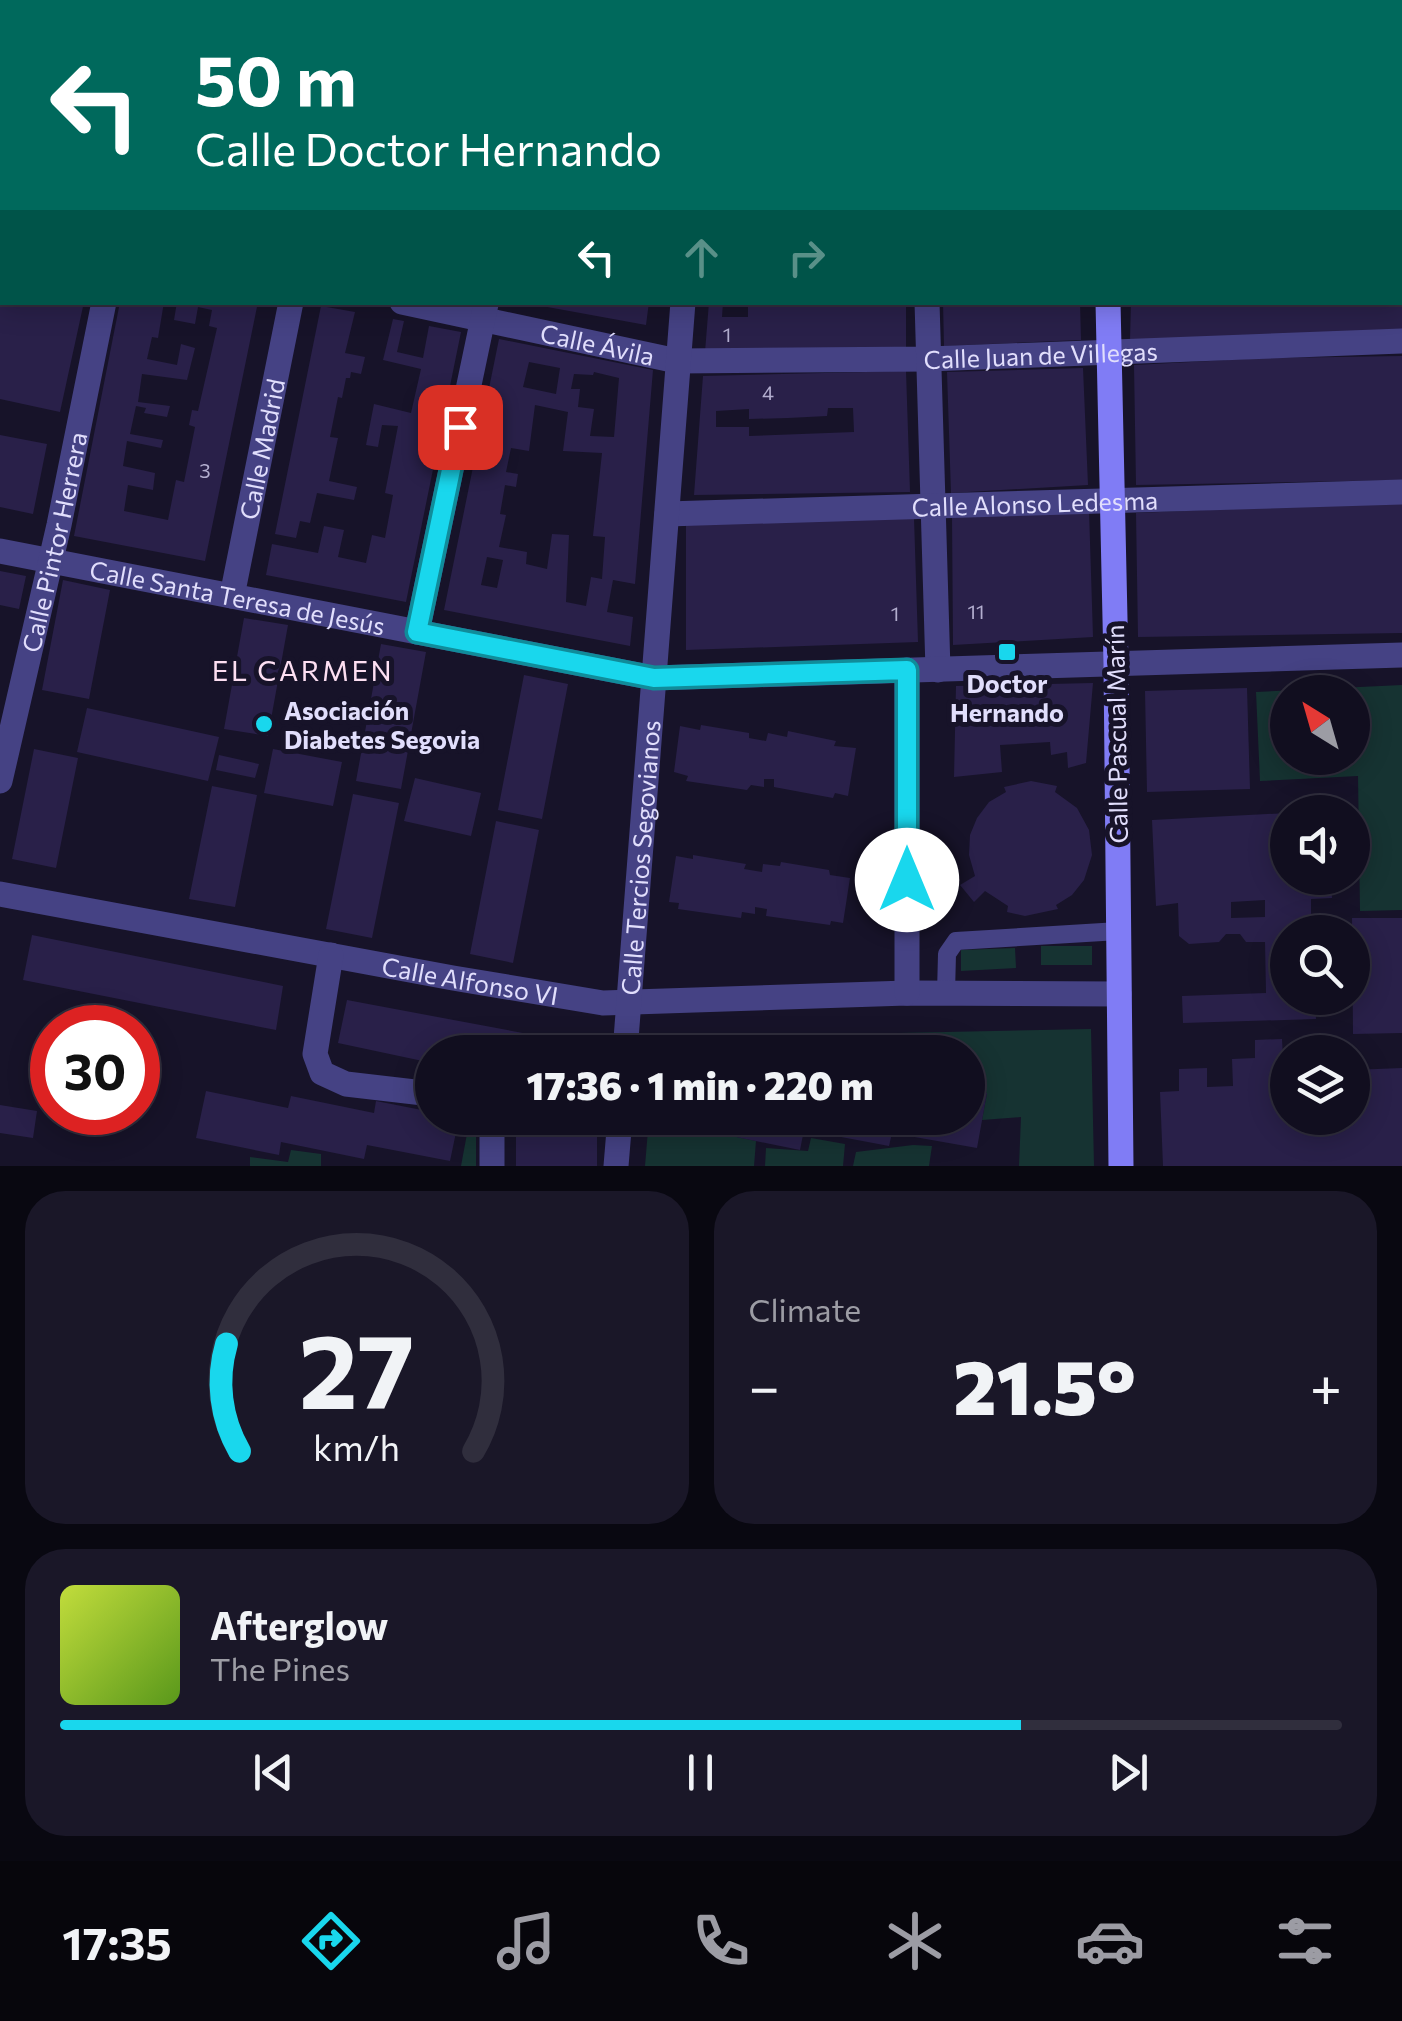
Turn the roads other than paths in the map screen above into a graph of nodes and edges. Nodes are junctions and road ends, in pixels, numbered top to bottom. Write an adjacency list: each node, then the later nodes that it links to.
1 (103, 305): 17 (street, Calle Pintor Herrera)
2 (290, 305): 18 (street, Calle Madrid)
3 (430, 305): 7 (street, Calle Ávila)
4 (683, 305): 11 (street, Calle Tercios Segovianos)
5 (927, 305): 10 (street)
6 (1108, 305): 9 (street, Calle Pascual Marín)
7 (485, 311): 11 (street, Calle Ávila); 19 (street)
8 (1402, 341): 9 (street, Calle Juan de Villegas)
9 (1109, 352): 10 (street, Calle Juan de Villegas); 13 (street, Calle Pascual Marín)
10 (928, 359): 11 (street, Calle Juan de Villegas); 14 (street)
11 (677, 361): 15 (street, Calle Tercios Segovianos)
12 (1402, 492): 13 (street, Calle Alonso Ledesma)
13 (1112, 500): 14 (street, Calle Alonso Ledesma); 21 (street, Calle Pascual Marín)
14 (933, 506): 15 (street, Calle Alonso Ledesma); 23 (street)
15 (667, 514): 24 (street, Calle Tercios Segovianos)
16 (0, 551): 17 (street, Calle Santa Teresa de Jesús)
17 (50, 560): 18 (street, Calle Santa Teresa de Jesús); 25 (street, Calle Pintor Herrera)
18 (232, 596): 19 (street, Calle Santa Teresa de Jesús)
19 (417, 632): 24 (street, Calle Santa Teresa de Jesús)
20 (1402, 655): 21 (street, Calle Santa Teresa de Jesús)
21 (1116, 664): 23 (street, Calle Santa Teresa de Jesús); 28 (street, Calle Pascual Marín)
22 (907, 670): 23 (street, Calle Santa Teresa de Jesús); 24 (street, Calle Santa Teresa de Jesús); 30 (street)
23 (938, 670)
24 (654, 678): 33 (street, Calle Tercios Segovianos)
25 (7, 704): 26 (street, Calle Pintor Herrera)
26 (0, 781)
27 (0, 894): 29 (street, Calle Alfonso VI)
28 (1118, 931): 31 (lane); 32 (street, Calle Pascual Marín)
29 (331, 956): 33 (street, Calle Alfonso VI); 35 (street)
30 (907, 992): 31 (street, Calle Alfonso VI); 33 (street, Calle Alfonso VI)
31 (946, 993): 32 (street, Calle Alfonso VI)
32 (1119, 994): 40 (street, Calle Pascual Marín)
33 (629, 1001): 34 (street, Calle Tercios Segovianos)
34 (626, 1035)
35 (415, 1092)
36 (492, 1135): 38 (street)
37 (619, 1135): 39 (street)
38 (492, 1166)
39 (616, 1166)
40 (1120, 1166)

